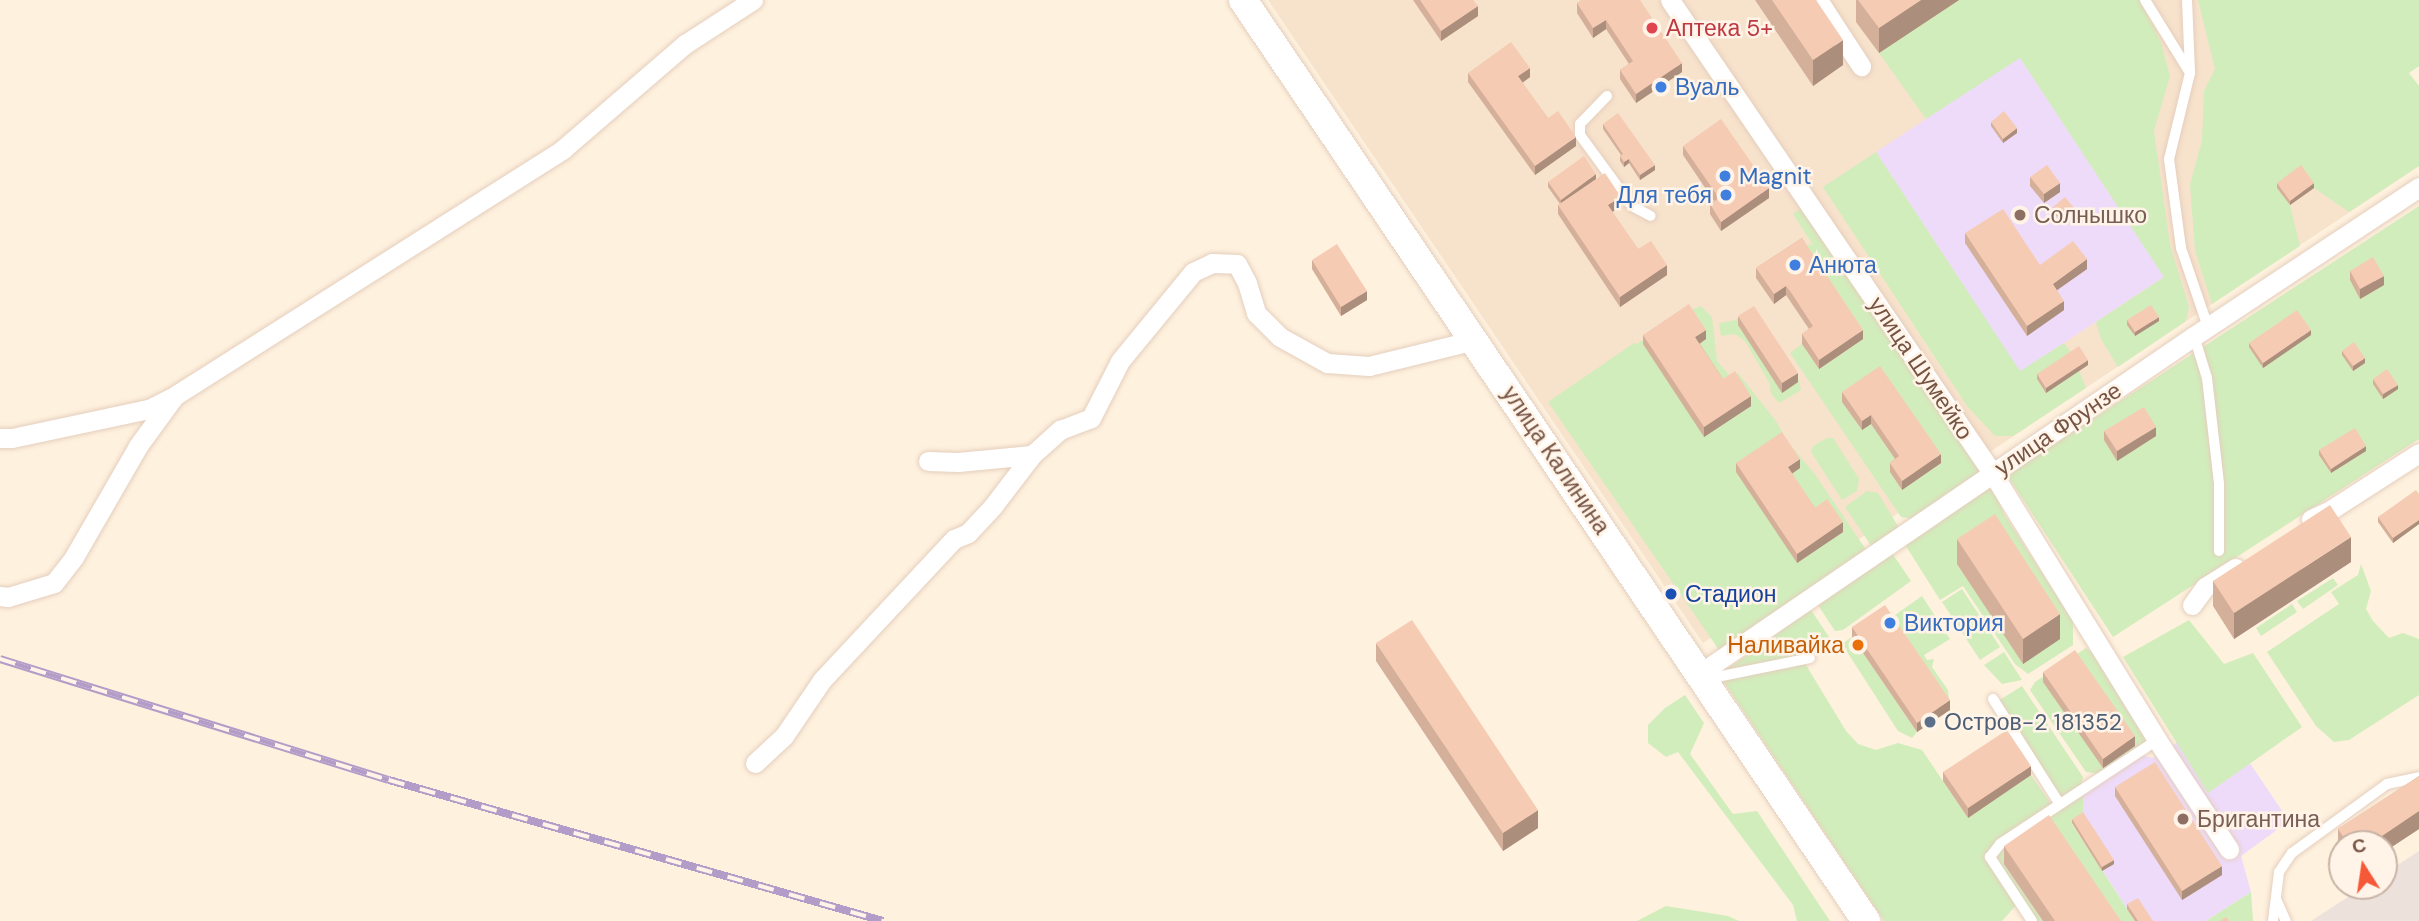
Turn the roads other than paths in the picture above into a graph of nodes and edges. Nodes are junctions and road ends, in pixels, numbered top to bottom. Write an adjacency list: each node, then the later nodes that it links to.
1 (753, 0): 14 (street)
2 (1243, 0): 13 (main road, улица Калинина)
3 (1670, 0): 19 (street, улица Шумейко)
4 (1818, 0): 7 (street)
5 (2145, 0): 8 (lane)
6 (2187, 0): 8 (lane)
7 (1861, 66)
8 (2190, 72): 12 (lane)
9 (1607, 96): 11 (lane)
10 (2419, 187): 12 (street, улица Фрунзе)
11 (1651, 216)
12 (2201, 332): 19 (street, улица Фрунзе); 21 (lane)
13 (1475, 340): 17 (street); 26 (main road, улица Калинина)
14 (176, 395): 15 (street); 23 (street)
15 (0, 438)
16 (2419, 453): 20 (street)
17 (1032, 456): 18 (street); 29 (street)
18 (928, 461)
19 (1993, 474): 26 (street, улица Фрунзе); 28 (street, улица Шумейко)
20 (2298, 528)
21 (2218, 551)
22 (2253, 556): 24 (street)
23 (0, 596)
24 (2192, 605)
25 (1810, 659): 26 (lane)
26 (1701, 677): 34 (main road, улица Калинина)
27 (1993, 699): 31 (lane)
28 (2157, 740): 31 (lane); 32 (street, улица Шумейко)
29 (755, 763)
30 (2419, 777): 33 (lane)
31 (2059, 803): 35 (lane)
32 (2229, 849)
33 (2275, 896): 36 (lane); 37 (lane)
34 (1866, 921)
35 (2032, 921)
36 (2273, 921)
37 (2286, 921)

